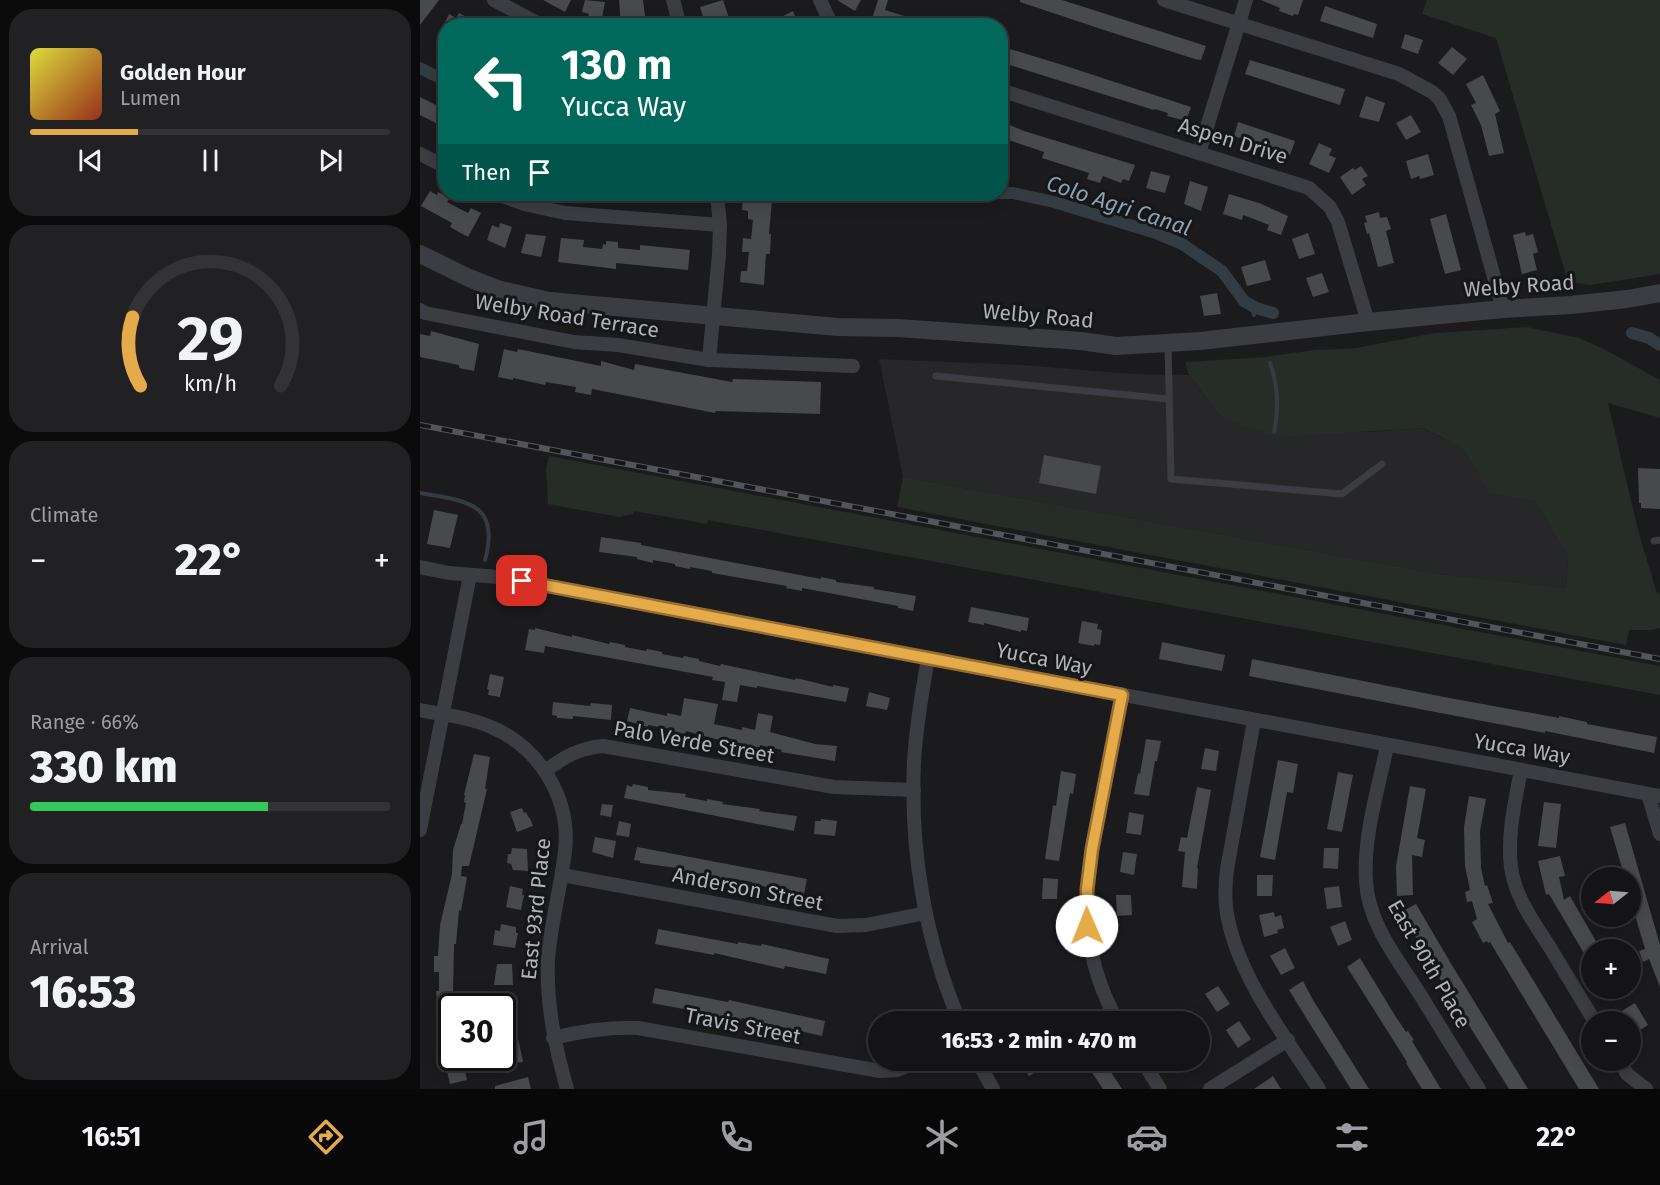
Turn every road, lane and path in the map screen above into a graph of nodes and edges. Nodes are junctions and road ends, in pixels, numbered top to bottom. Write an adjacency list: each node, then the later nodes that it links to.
1 (494, 0): 6 (street)
2 (673, 0): 7 (street)
3 (820, 0): 8 (street)
4 (1164, 0): 9 (street)
5 (1246, 0): 9 (street)
6 (528, 18)
7 (679, 18)
8 (828, 18)
9 (1238, 23): 11 (street); 19 (street)
10 (1008, 93): 11 (street, Aspen Drive)
11 (1199, 153): 22 (street, Aspen Drive)
12 (420, 154): 13 (street)
13 (438, 163)
14 (516, 201): 16 (street)
15 (718, 201): 16 (street)
16 (720, 225): 21 (street)
17 (420, 254): 21 (street, Welby Road)
18 (1660, 293): 19 (street, Welby Road)
19 (1503, 309): 22 (street, Welby Road)
20 (420, 310): 24 (street, Welby Road Terrace)
21 (713, 315): 23 (street, Welby Road); 24 (street)
22 (1368, 322): 23 (street, Welby Road)
23 (1168, 344): 27 (lane)
24 (709, 360): 25 (street, Welby Road Terrace)
25 (853, 366)
26 (936, 376): 27 (lane)
27 (1169, 399): 28 (lane)
28 (1382, 464)
29 (420, 567): 30 (street, Yucca Way)
30 (470, 575): 31 (street, Yucca Way); 34 (street)
31 (928, 658): 32 (street, Yucca Way); 39 (street)
32 (1122, 695): 35 (street, Yucca Way); 46 (street)
33 (420, 710): 34 (street)
34 (444, 715): 38 (street); 41 (street)
35 (1254, 721): 36 (street, Yucca Way); 49 (street)
36 (1387, 746): 37 (street, Yucca Way); 59 (street, East 90th Place)
37 (1521, 770): 40 (street, Yucca Way); 47 (street)
38 (545, 771): 39 (street, Palo Verde Street); 43 (street, East 93rd Place)
39 (914, 790): 44 (street)
40 (1654, 795): 42 (street)
41 (420, 830)
42 (1660, 834)
43 (562, 875): 44 (street, Anderson Street); 48 (street, East 93rd Place)
44 (926, 913): 45 (street)
45 (956, 1011)
46 (1112, 1011)
47 (1588, 1011)
48 (553, 1038): 50 (street, Travis Street); 54 (street, East 93rd Place)
49 (1288, 1040): 57 (street); 58 (street)
50 (868, 1069)
51 (984, 1071): 55 (street)
52 (1149, 1071): 56 (street)
53 (1625, 1071): 60 (street)
54 (567, 1089)
55 (993, 1089)
56 (1160, 1089)
57 (1210, 1089)
58 (1318, 1089)
59 (1479, 1089)
60 (1646, 1089)

